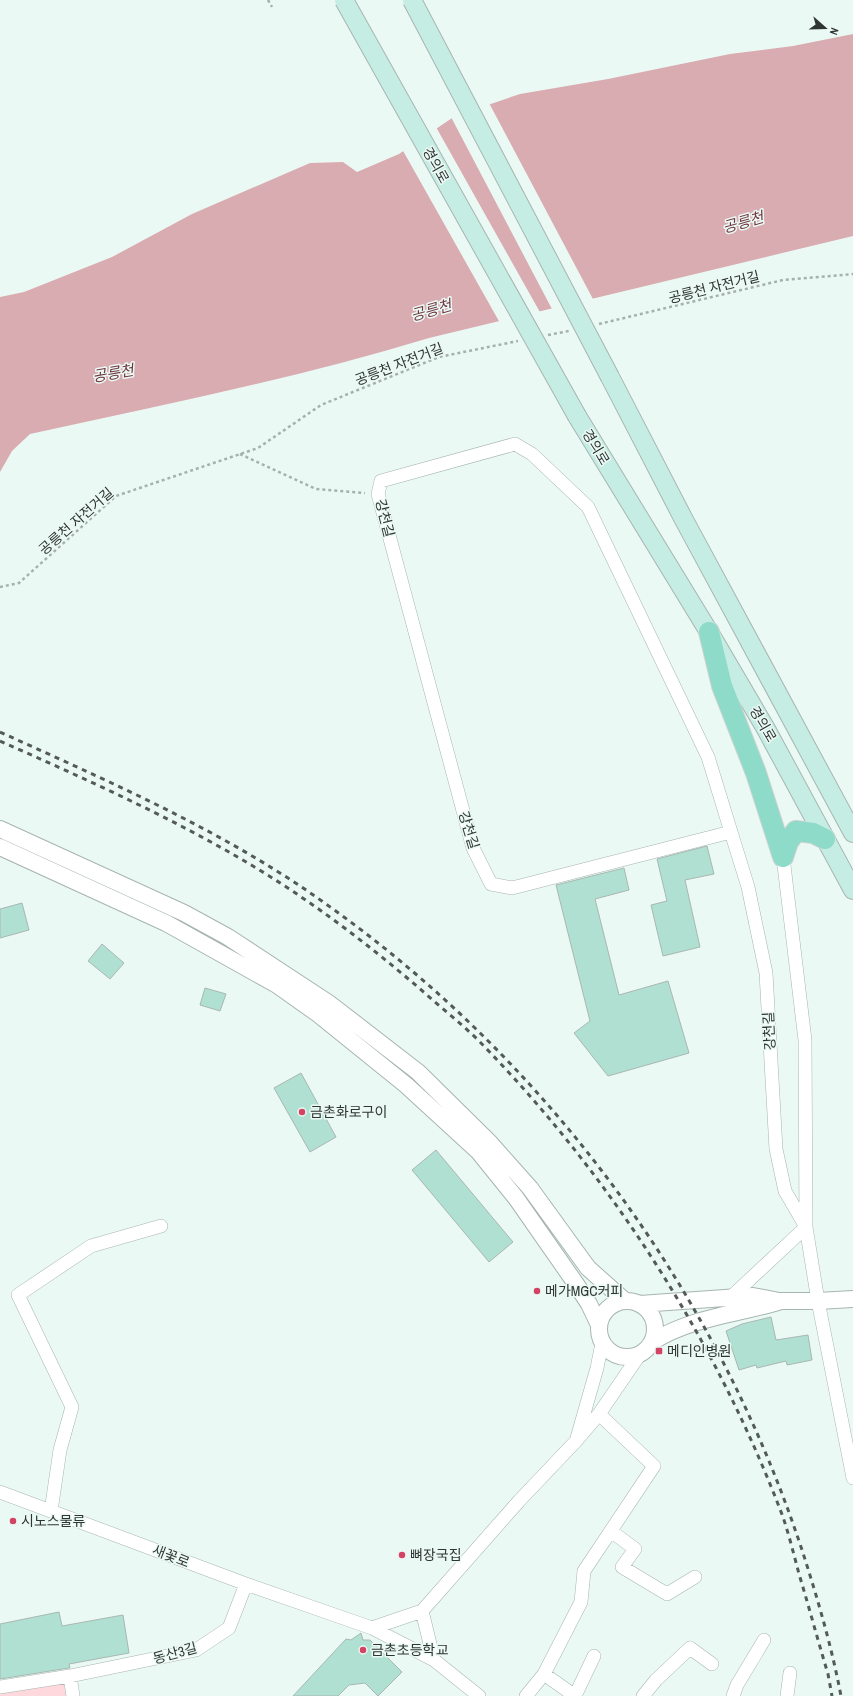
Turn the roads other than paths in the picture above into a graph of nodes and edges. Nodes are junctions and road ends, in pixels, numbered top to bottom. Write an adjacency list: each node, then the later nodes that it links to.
1 (344, 0): 3 (main road, 경의로, bridge)
2 (412, 0): 6 (main road, 경의로, bridge)
3 (709, 632): 7 (main road, 경의로); 9 (main road)
4 (0, 829): 15 (street)
5 (731, 832): 5 (street, 강천길); 12 (street, 강천길)
6 (853, 833)
7 (825, 839): 9 (main road); 10 (main road, 경의로)
8 (0, 847): 18 (street)
9 (783, 857): 12 (street)
10 (853, 890)
11 (161, 1226): 26 (street)
12 (806, 1227): 13 (street); 17 (street)
13 (731, 1297): 15 (street); 16 (street)
14 (853, 1299): 17 (street)
15 (632, 1302): 18 (street); 19 (street)
16 (779, 1302): 17 (street); 19 (street)
17 (818, 1302): 24 (street)
18 (599, 1325): 20 (street)
19 (652, 1342): 21 (street)
20 (602, 1343): 21 (street); 23 (street)
21 (640, 1354): 22 (street)
22 (599, 1414): 23 (street); 27 (street)
23 (576, 1441): 30 (street)
24 (853, 1478)
25 (0, 1492): 26 (street, 새꽃로)
26 (51, 1511): 29 (street, 새꽃로)
27 (611, 1531): 28 (street); 37 (street)
28 (695, 1577)
29 (246, 1584): 31 (street, 새꽃로); 38 (street, 동산3길)
30 (422, 1611): 31 (street); 34 (street)
31 (372, 1628): 34 (street, 새꽃로)
32 (764, 1640): 45 (street)
33 (594, 1656): 43 (street)
34 (437, 1663): 41 (street)
35 (712, 1664): 44 (street)
36 (790, 1673): 46 (street)
37 (544, 1674): 42 (street); 43 (street)
38 (70, 1676): 39 (street, 동산3길); 40 (street)
39 (0, 1687)
40 (73, 1696)
41 (480, 1696)
42 (526, 1696)
43 (575, 1696)
44 (643, 1696)
45 (733, 1696)
46 (787, 1696)

